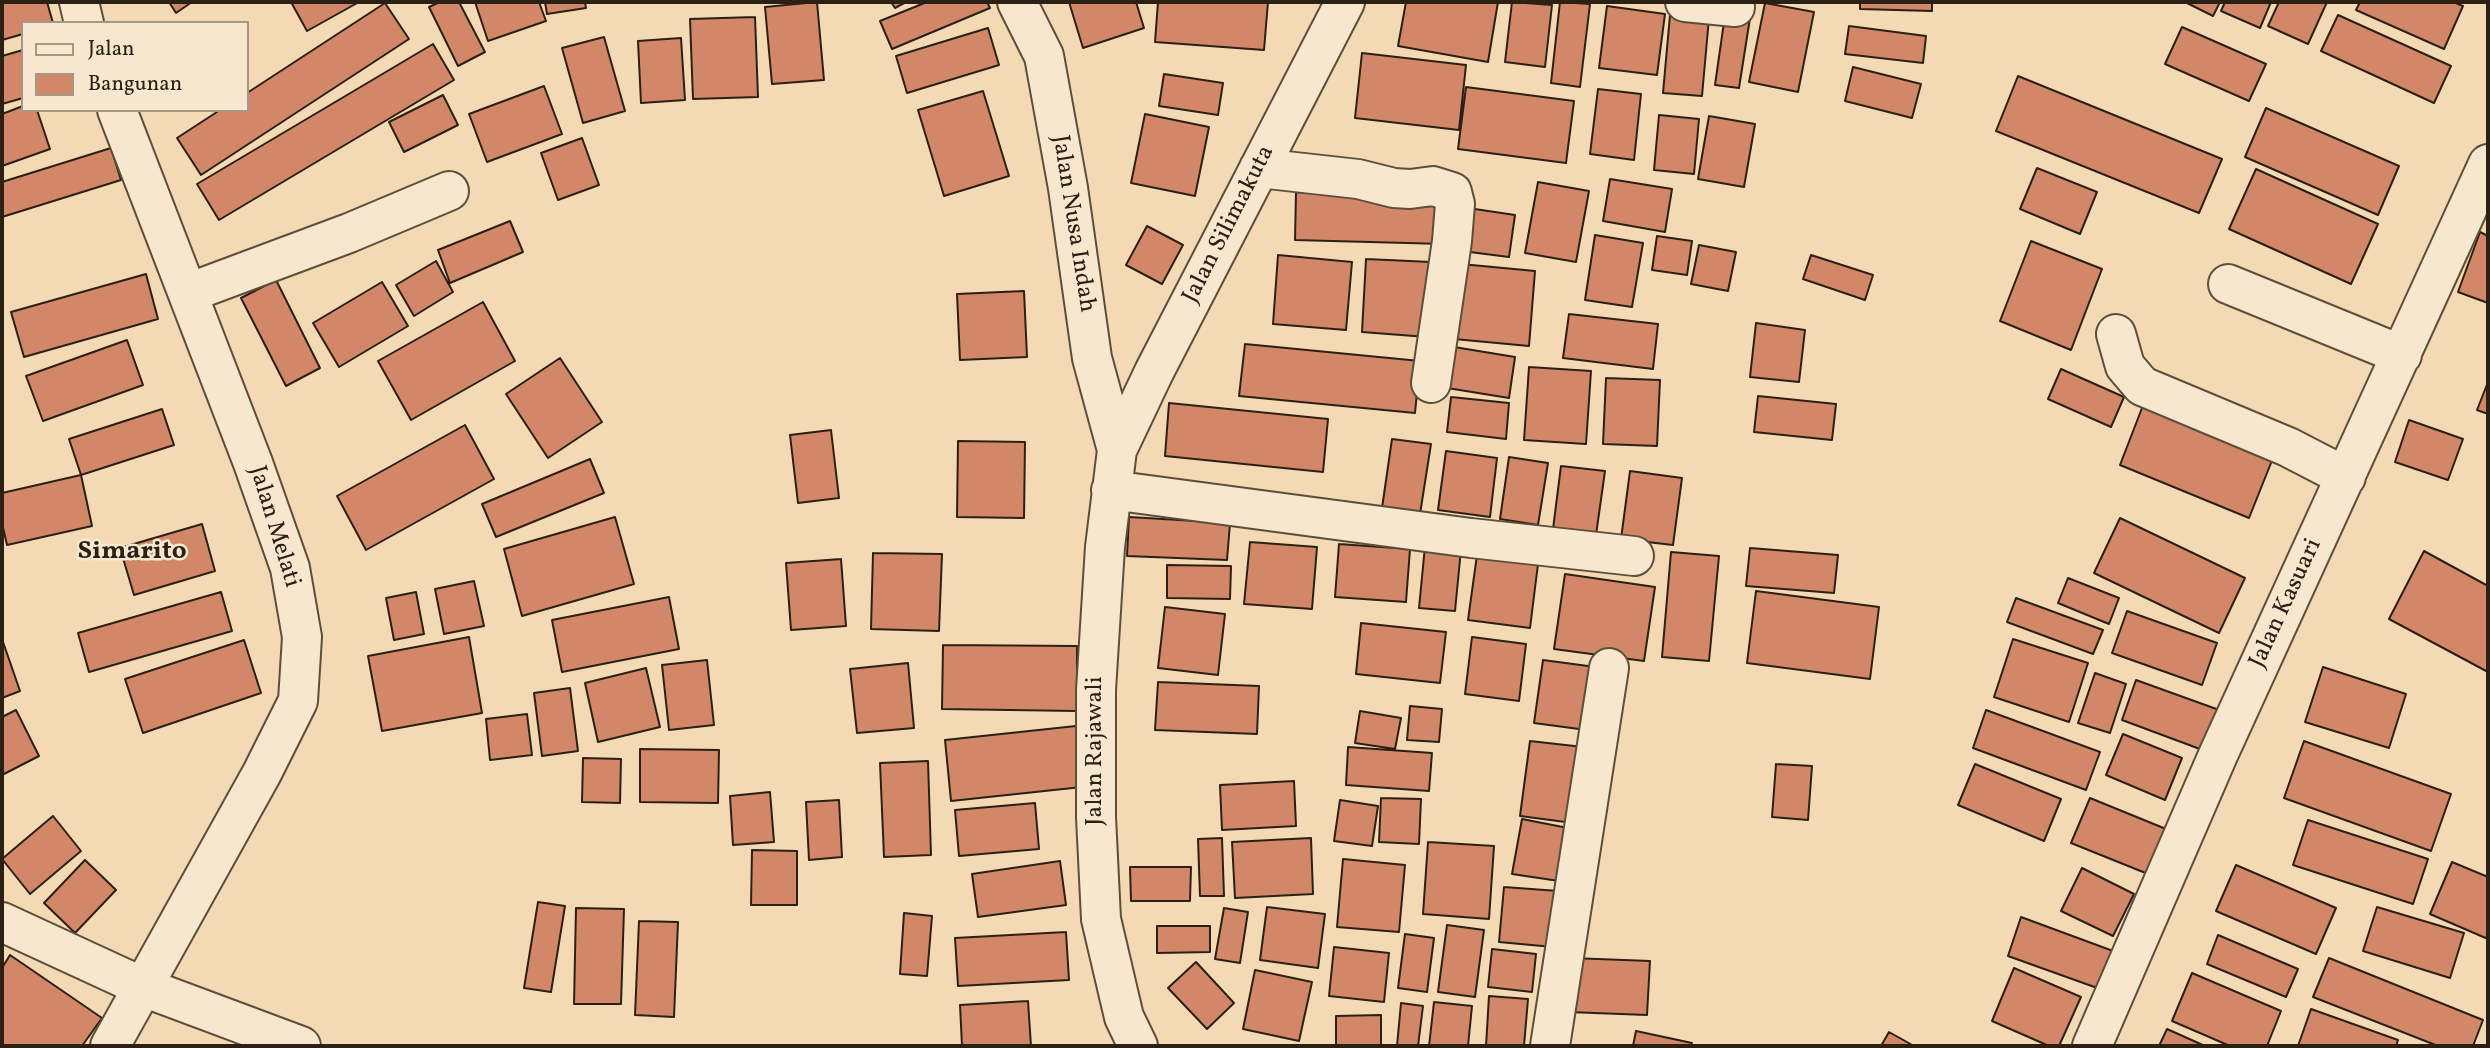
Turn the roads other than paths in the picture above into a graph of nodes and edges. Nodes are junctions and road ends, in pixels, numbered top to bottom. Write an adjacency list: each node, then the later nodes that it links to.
1 (79, 2): 6 (street)
2 (1017, 2): 16 (street, Jalan Nusa Indah)
3 (1345, 2): 9 (street, Jalan Silimakuta)
4 (1685, 2): 5 (street)
5 (1735, 7)
6 (84, 21)
7 (118, 112): 12 (street, Jalan Melati)
8 (2488, 164): 14 (street, Jalan Kasuari)
9 (1259, 168): 15 (street); 16 (street, Jalan Silimakuta)
10 (449, 191): 12 (street)
11 (2228, 284): 14 (street)
12 (188, 293): 22 (street, Jalan Melati)
13 (2116, 334): 17 (street)
14 (2402, 355): 17 (street, Jalan Kasuari)
15 (1431, 383)
16 (1117, 450): 18 (street, Jalan Rajawali)
17 (2346, 477): 27 (street, Jalan Kasuari)
18 (1111, 490): 19 (street); 25 (street, Jalan Rajawali)
19 (1634, 556)
20 (1609, 668): 26 (street)
21 (2, 922): 22 (street)
22 (142, 987): 23 (street, Jalan Melati); 24 (street)
23 (110, 1046)
24 (301, 1046)
25 (1138, 1046)
26 (1550, 1046)
27 (2092, 1046)

